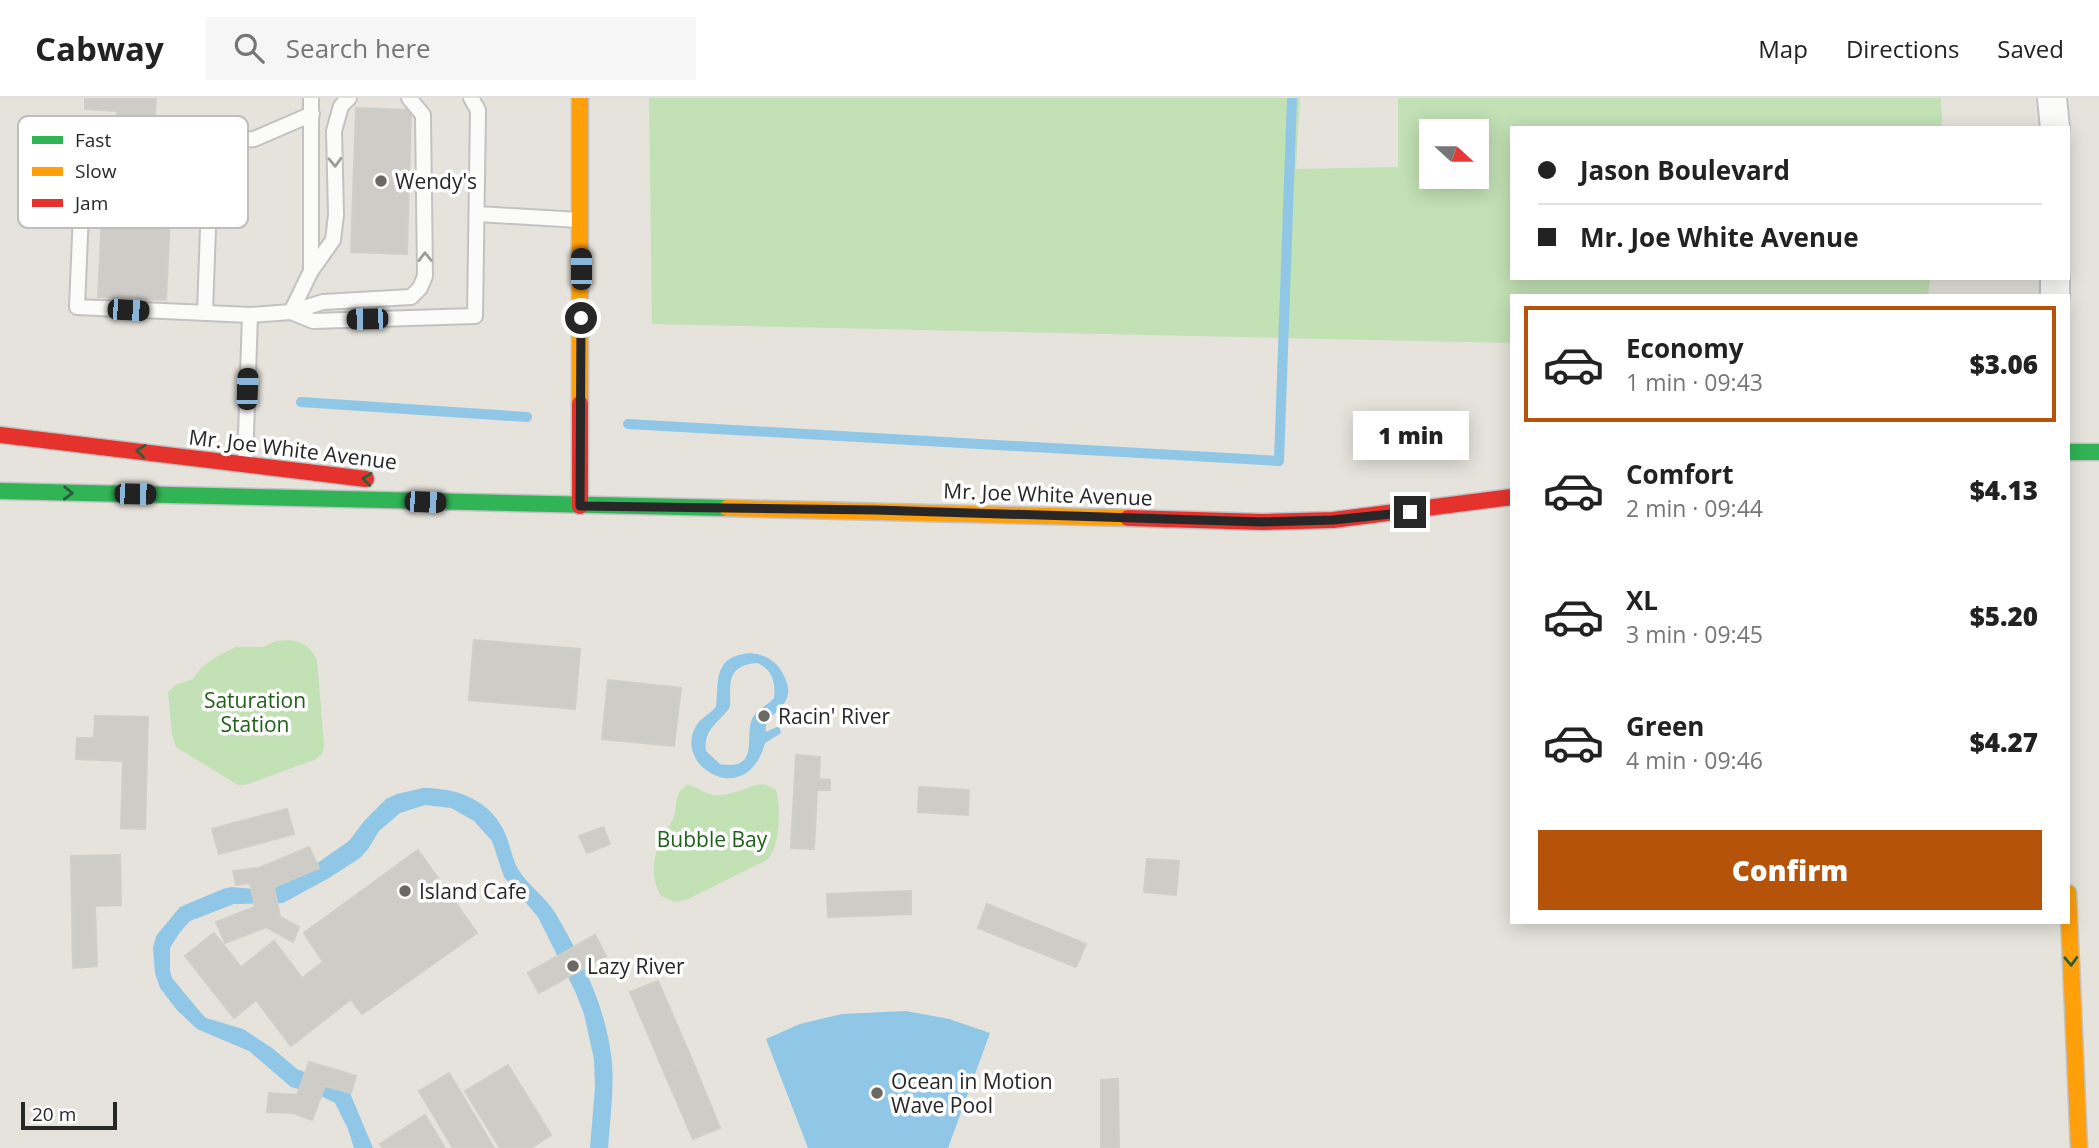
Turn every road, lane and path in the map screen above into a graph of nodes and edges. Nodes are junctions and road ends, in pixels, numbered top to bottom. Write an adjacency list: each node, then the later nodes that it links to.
1 (312, 98): 7 (lane)
2 (349, 98): 14 (lane, one-way to 14)
3 (409, 98): 15 (lane, one-way to 3)
4 (471, 98): 10 (lane)
5 (580, 98): 11 (street)
6 (2052, 98): 8 (street)
7 (312, 114): 9 (lane); 14 (lane)
8 (2056, 126)
9 (248, 140)
10 (478, 214): 11 (lane); 15 (lane)
11 (581, 220): 26 (street)
12 (80, 228): 16 (lane)
13 (208, 228): 16 (lane)
14 (311, 271): 15 (lane)
15 (291, 312): 17 (lane)
16 (205, 313): 17 (lane)
17 (250, 315): 21 (lane)
18 (0, 435): 21 (street, Mr. Joe White Avenue, one-way to 18)
19 (2070, 452): 20 (street)
20 (2099, 452)
21 (244, 480): 22 (street, Mr. Joe White Avenue, one-way to 21); 24 (street, Mr. Joe White Avenue, one-way to 21); 26 (street, Mr. Joe White Avenue)
22 (379, 480)
23 (406, 484): 26 (street, Mr. Joe White Avenue)
24 (0, 491)
25 (1510, 497): 26 (street, Mr. Joe White Avenue)
26 (580, 506)
27 (2069, 924): 28 (street, one-way to 28)
28 (2079, 1148)

